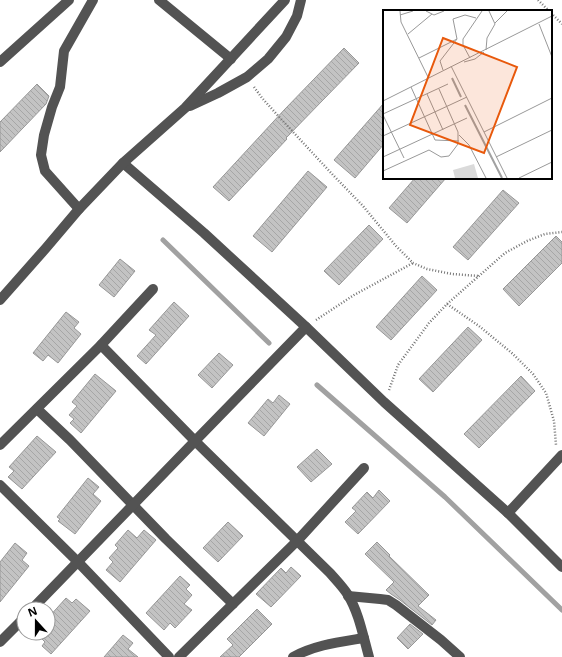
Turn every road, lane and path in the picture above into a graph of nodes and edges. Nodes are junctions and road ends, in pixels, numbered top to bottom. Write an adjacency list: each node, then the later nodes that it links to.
1 (68, 0): 11 (lane)
2 (93, 0): 15 (lane)
3 (159, 0): 10 (lane)
4 (285, 0): 10 (lane)
5 (301, 0): 12 (lane)
6 (538, 0): 7 (path)
7 (548, 10)
8 (552, 14): 9 (path)
9 (562, 24)
10 (231, 59): 13 (lane)
11 (0, 62)
12 (247, 76): 13 (lane); 17 (path)
13 (185, 108): 14 (lane)
14 (123, 163): 15 (lane); 22 (lane)
15 (78, 209): 20 (lane)
16 (562, 232): 18 (path)
17 (413, 263): 18 (path); 22 (path)
18 (479, 276): 21 (path)
19 (153, 289): 23 (lane)
20 (1, 298)
21 (447, 304): 24 (path); 28 (path)
22 (306, 327): 24 (lane); 26 (lane)
23 (101, 345): 25 (lane); 26 (lane)
24 (384, 402): 32 (lane)
25 (37, 409): 27 (lane); 31 (lane)
26 (195, 441): 31 (lane); 33 (lane)
27 (0, 445)
28 (560, 457): 32 (lane)
29 (364, 468): 33 (lane)
30 (0, 485): 34 (lane)
31 (132, 505): 34 (lane); 38 (lane)
32 (508, 513): 35 (lane)
33 (297, 541): 36 (lane); 38 (lane)
34 (78, 562): 37 (lane); 42 (lane)
35 (562, 567)
36 (348, 596): 40 (lane); 46 (lane)
37 (40, 601)
38 (233, 604): 43 (lane)
39 (16, 626): 41 (lane)
40 (364, 638): 44 (lane); 45 (lane)
41 (0, 642)
42 (169, 657)
43 (179, 657)
44 (292, 657)
45 (369, 657)
46 (460, 657)

